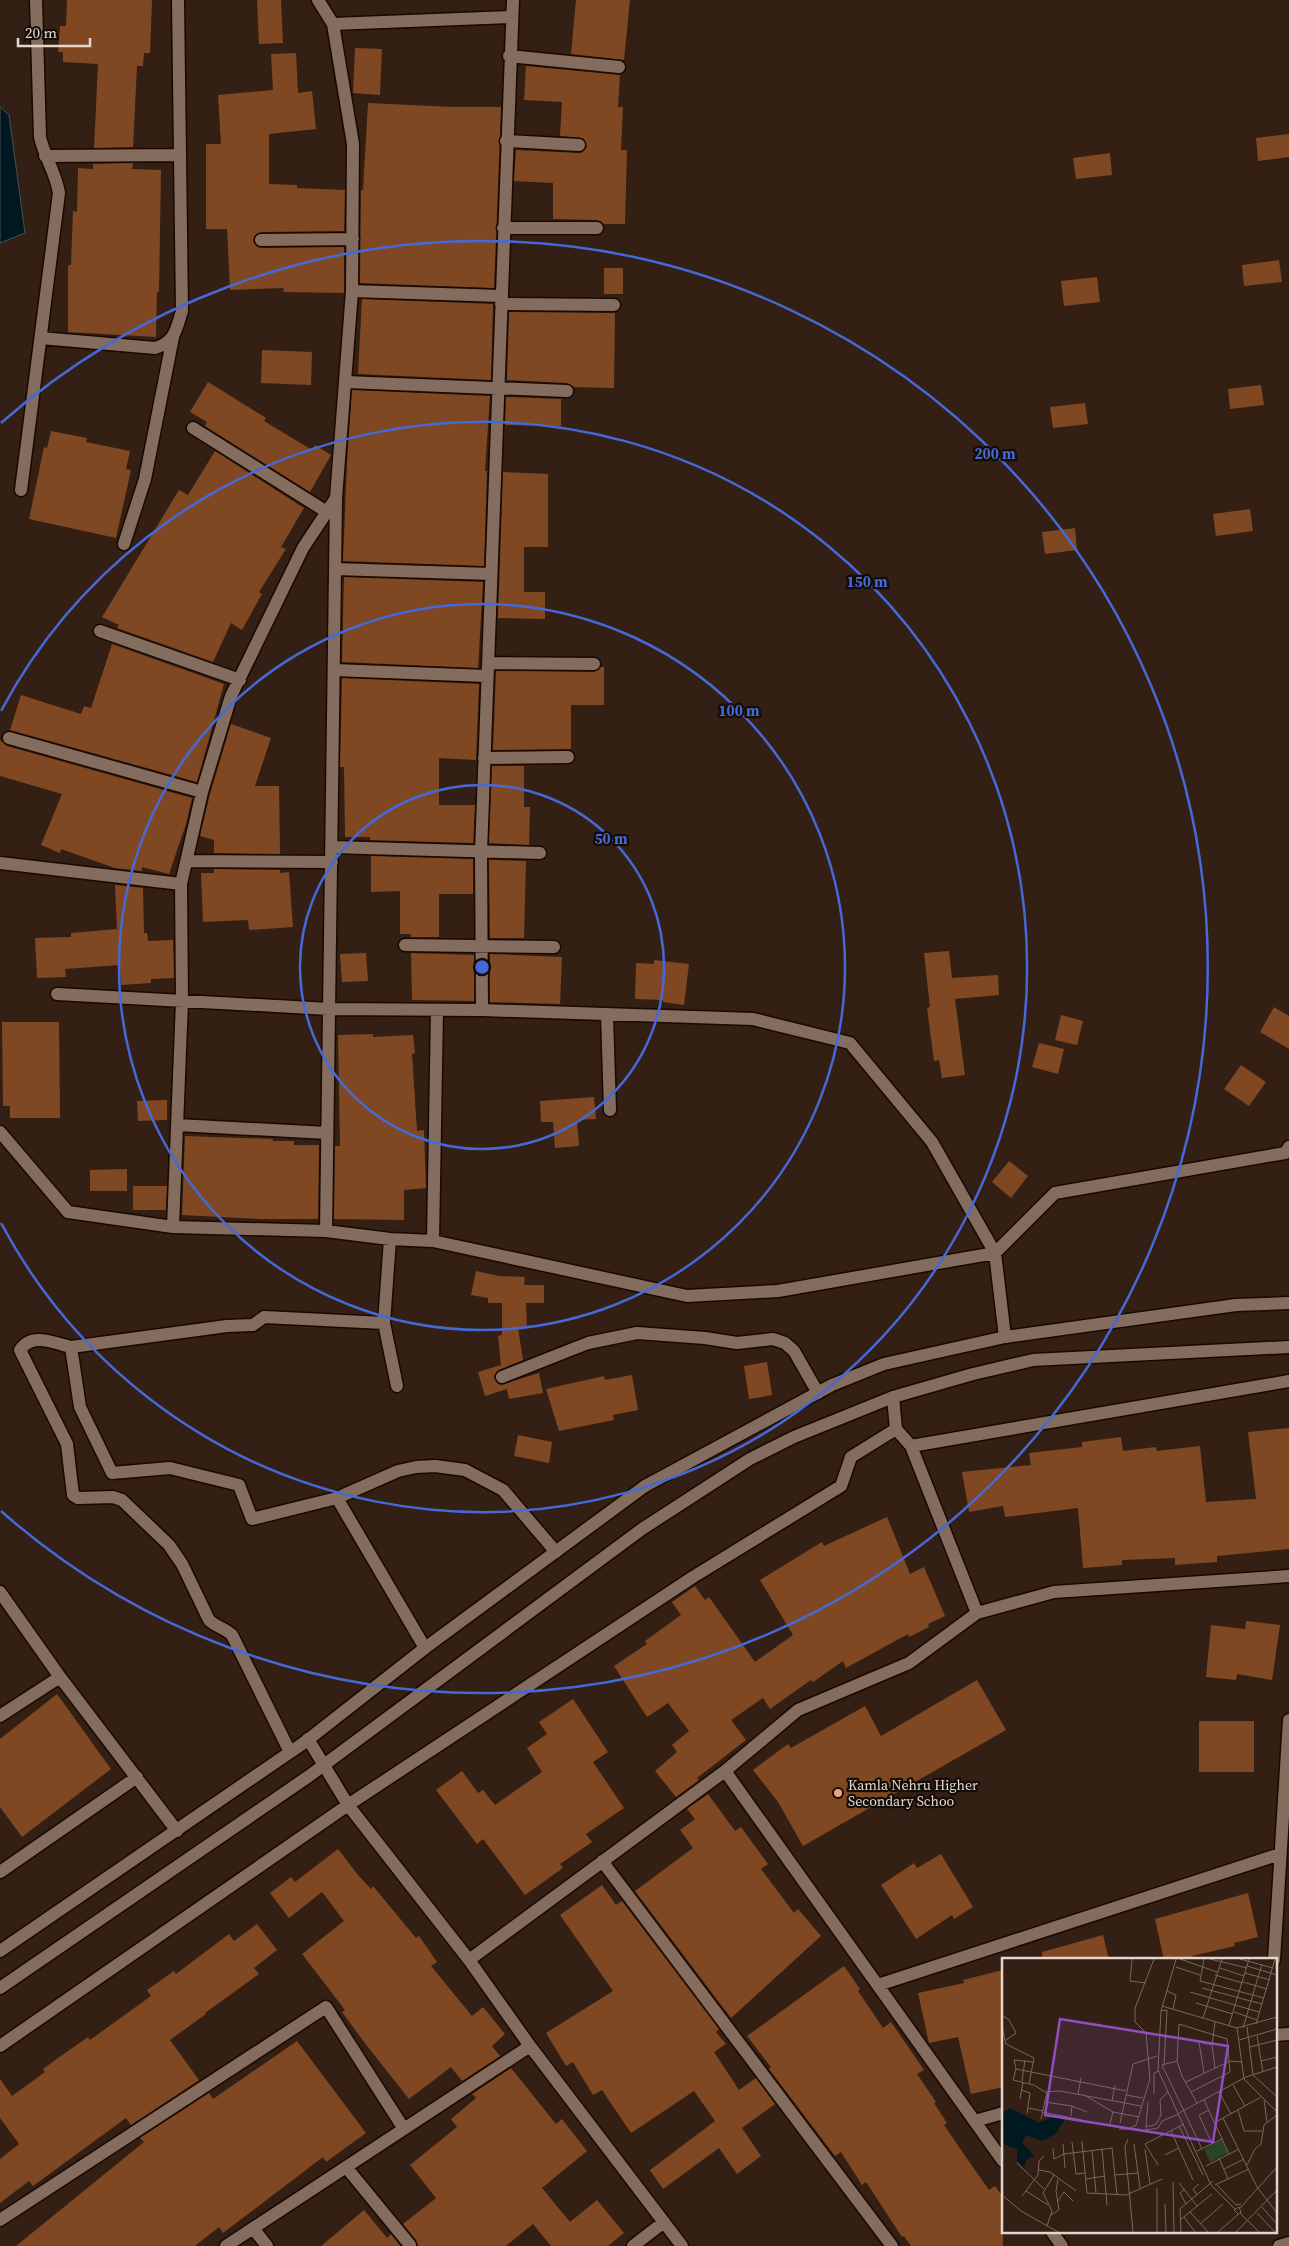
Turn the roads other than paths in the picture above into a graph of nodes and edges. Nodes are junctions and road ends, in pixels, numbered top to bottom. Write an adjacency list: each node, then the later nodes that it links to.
1 (36, 0): 12 (street)
2 (178, 0): 11 (street)
3 (318, 0): 6 (street)
4 (513, 0): 5 (street)
5 (511, 17): 6 (street); 7 (street)
6 (333, 24): 15 (street)
7 (509, 56): 8 (street); 9 (street)
8 (619, 67)
9 (506, 141): 10 (street); 13 (street)
10 (579, 145)
11 (180, 155): 12 (street); 20 (street)
12 (46, 156): 21 (street)
13 (503, 228): 14 (street); 18 (street)
14 (597, 228)
15 (353, 239): 16 (street); 17 (street)
16 (261, 240)
17 (352, 291): 18 (street); 22 (street)
18 (501, 300): 19 (street); 23 (street)
19 (614, 305)
20 (173, 337): 21 (street); 29 (street)
21 (40, 338): 26 (street)
22 (346, 382): 23 (street); 27 (street)
23 (498, 388): 24 (street); 31 (street)
24 (567, 391)
25 (193, 428): 28 (street)
26 (21, 490)
27 (336, 498): 28 (street); 30 (street)
28 (327, 512): 36 (street)
29 (124, 544)
30 (335, 569): 31 (street); 35 (street)
31 (491, 574): 34 (street)
32 (100, 631): 36 (street)
33 (594, 664): 34 (street)
34 (488, 669): 35 (street); 39 (street)
35 (334, 670): 41 (street)
36 (240, 680): 40 (street)
37 (9, 738): 40 (street)
38 (568, 757): 39 (street)
39 (484, 758): 42 (street)
40 (202, 792): 44 (street)
41 (332, 847): 42 (street); 45 (street)
42 (481, 852): 43 (street); 49 (street)
43 (540, 853)
44 (187, 861): 45 (street); 47 (street)
45 (332, 862): 53 (street)
46 (0, 863): 47 (street)
47 (182, 884): 52 (street)
48 (405, 945): 49 (street)
49 (480, 946): 50 (street); 55 (street)
50 (554, 947)
51 (57, 994): 52 (street)
52 (182, 1001): 53 (street); 58 (street)
53 (329, 1009): 54 (street); 60 (street)
54 (437, 1010): 55 (street); 65 (street)
55 (482, 1010): 56 (street)
56 (607, 1014): 57 (street); 66 (street)
57 (610, 1110)
58 (177, 1125): 60 (street); 62 (street)
59 (0, 1132): 62 (street)
60 (327, 1133): 63 (street)
61 (1289, 1147): 66 (street)
62 (173, 1227): 63 (street)
63 (326, 1231): 64 (street)
64 (390, 1239): 65 (street); 68 (street)
65 (433, 1241): 66 (street)
66 (995, 1253): 69 (street)
67 (1289, 1303): 69 (street)
68 (384, 1324): 70 (street); 74 (street)
69 (1005, 1337): 75 (street)
70 (71, 1347): 79 (street); 89 (street)
71 (1289, 1347): 76 (street)
72 (502, 1377): 75 (street)
73 (1289, 1381): 78 (street)
74 (397, 1386)
75 (818, 1393): 80 (street)
76 (893, 1396): 77 (street); 90 (street)
77 (896, 1430): 78 (street); 93 (street)
78 (912, 1446): 83 (street)
79 (337, 1498): 80 (street); 84 (street)
80 (556, 1552): 84 (street)
81 (1289, 1576): 83 (street)
82 (0, 1592): 85 (street)
83 (978, 1613): 91 (street)
84 (425, 1648): 88 (street)
85 (60, 1677): 86 (street); 92 (street)
86 (0, 1716)
87 (1289, 1720): 95 (street)
88 (308, 1739): 89 (street); 90 (street)
89 (290, 1752): 94 (street)
90 (324, 1765): 93 (street); 102 (street)
91 (725, 1771): 96 (street); 101 (street)
92 (137, 1777): 94 (street); 97 (street)
93 (348, 1805): 100 (street); 105 (street)
94 (177, 1831): 98 (street)
95 (1280, 1854): 99 (street); 101 (street)
96 (602, 1861): 100 (street); 122 (street)
97 (0, 1872)
98 (0, 1952)
99 (1274, 1958)
100 (469, 1960): 106 (street)
101 (878, 1986): 108 (street)
102 (0, 1988)
103 (1289, 2034): 104 (street)
104 (1276, 2035)
105 (0, 2046)
106 (530, 2046): 109 (street); 113 (street)
107 (1002, 2113): 108 (street)
108 (975, 2121): 110 (street)
109 (404, 2129): 111 (street); 112 (street)
110 (1002, 2159)
111 (346, 2167): 114 (street); 117 (street)
112 (0, 2220)
113 (664, 2222): 120 (street); 121 (street)
114 (253, 2228): 118 (street); 119 (street)
115 (1053, 2234): 123 (street)
116 (1289, 2243): 124 (street)
117 (410, 2245)
118 (226, 2246)
119 (267, 2246)
120 (633, 2246)
121 (682, 2246)
122 (892, 2246)
123 (1062, 2246)
124 (1278, 2246)

